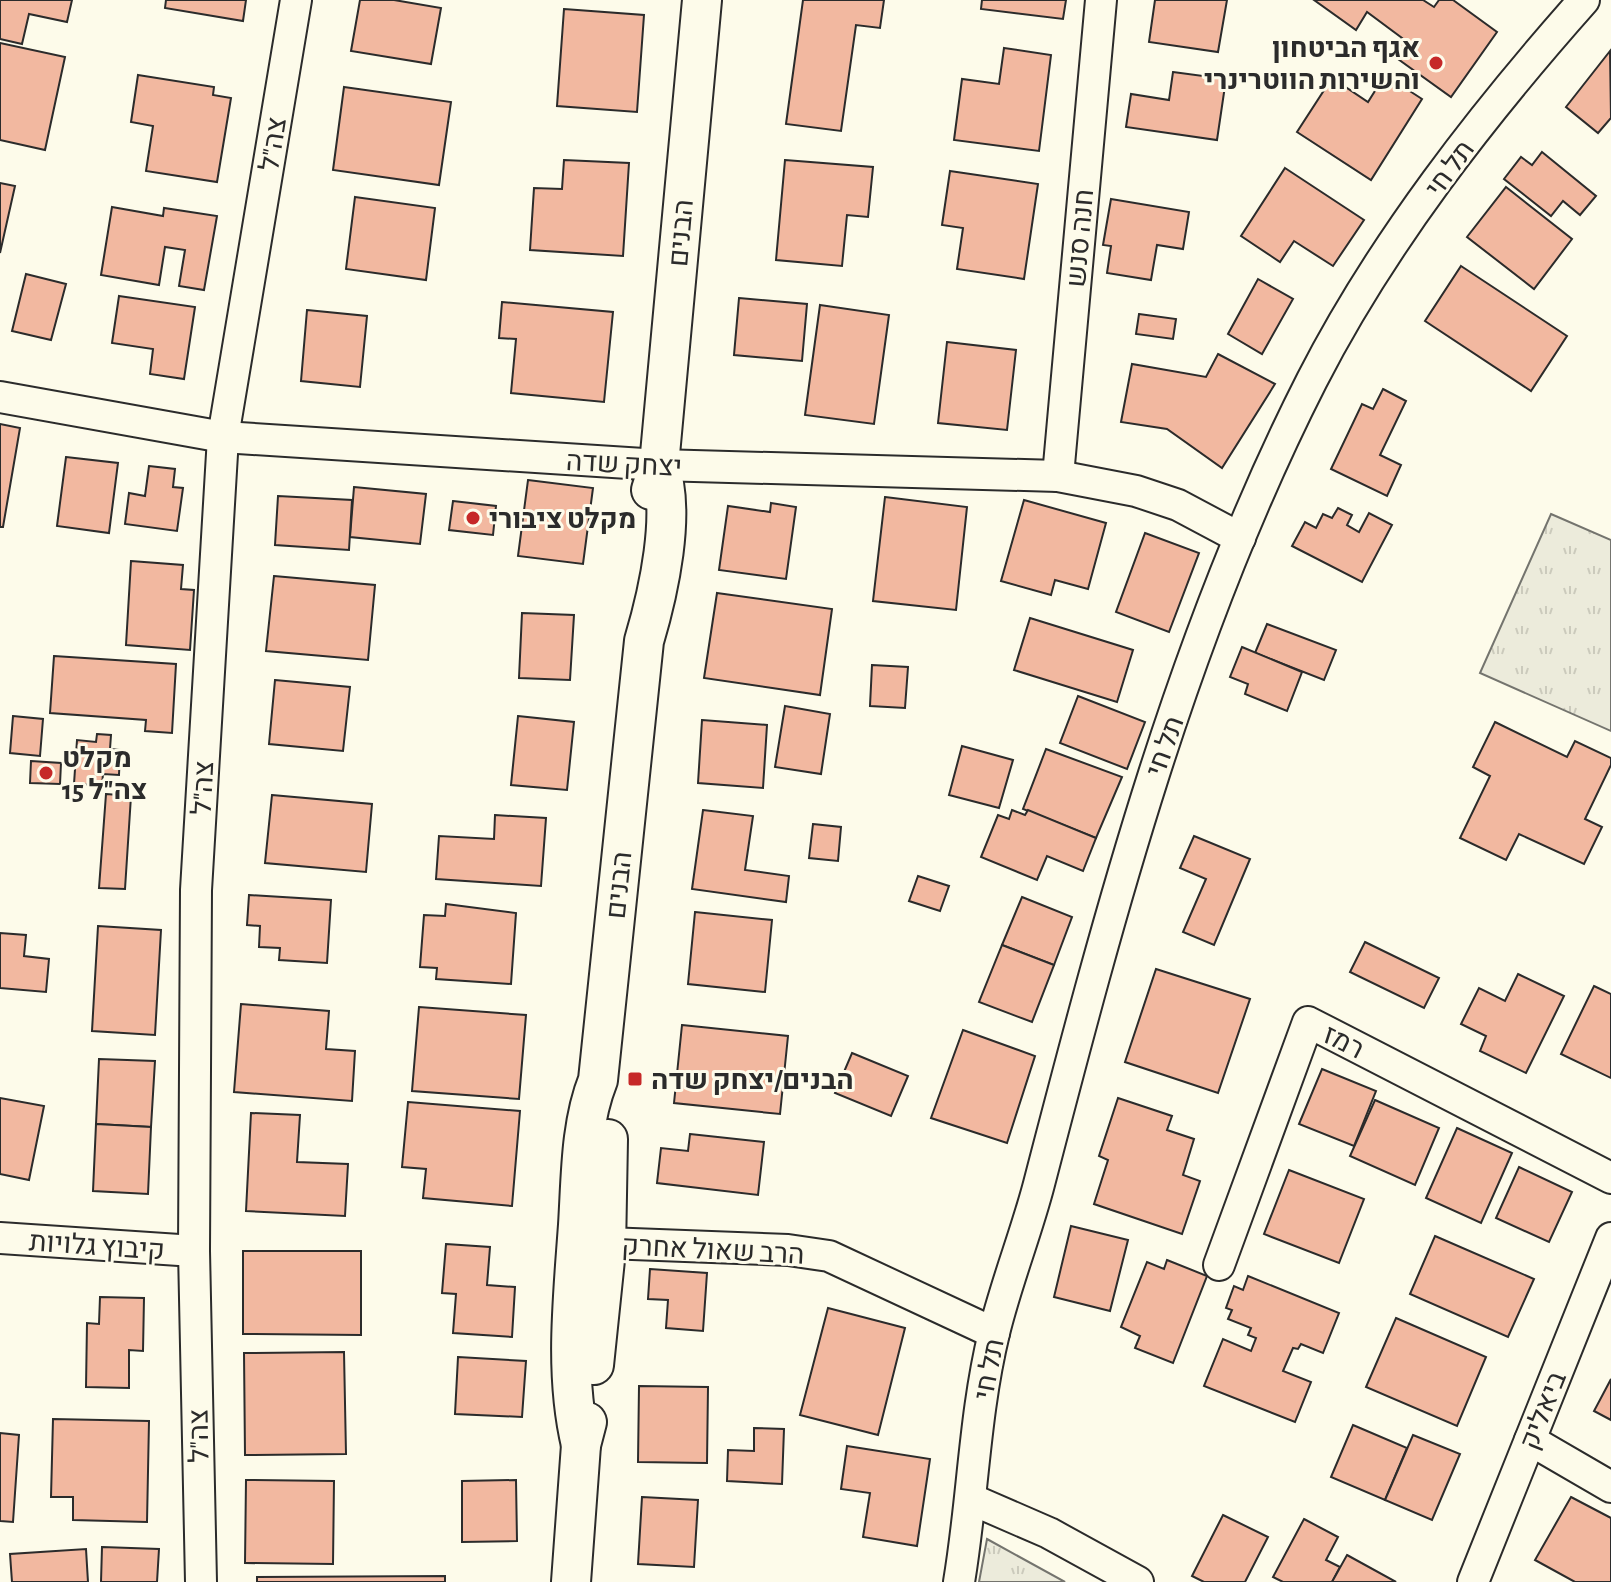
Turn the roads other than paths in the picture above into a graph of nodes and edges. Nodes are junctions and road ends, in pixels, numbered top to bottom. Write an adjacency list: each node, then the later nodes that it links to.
1 (296, 0): 6 (street, צה"ל)
2 (702, 0): 7 (street, הבנים)
3 (1101, 0): 8 (street, חנה סנש)
4 (1584, 0): 9 (street, תל חי)
5 (0, 397): 6 (street, יצחק שדה)
6 (223, 437): 7 (street, יצחק שדה); 15 (street, צה"ל)
7 (659, 465): 8 (street, יצחק שדה); 10 (street, הבנים)
8 (1058, 476): 9 (street, יצחק שדה)
9 (1240, 538): 17 (street, תל חי)
10 (598, 1080): 14 (street, הבנים); 19 (street, הבנים)
11 (1611, 1178): 16 (street, רמז)
12 (0, 1238): 15 (street, קיבוץ גלויות)
13 (1611, 1238): 18 (street, ביאליק)
14 (606, 1243): 17 (street, הרב שאול אחרק); 19 (street, הבנים)
15 (194, 1251): 22 (street, צה"ל)
16 (1219, 1265)
17 (994, 1333): 21 (street, תל חי)
18 (1530, 1440): 20 (street); 26 (street, ביאליק)
19 (581, 1445): 23 (street, הבנים)
20 (1611, 1487)
21 (973, 1500): 24 (street, תל חי); 25 (street)
22 (201, 1582)
23 (571, 1582)
24 (959, 1582)
25 (1138, 1582)
26 (1473, 1582)

